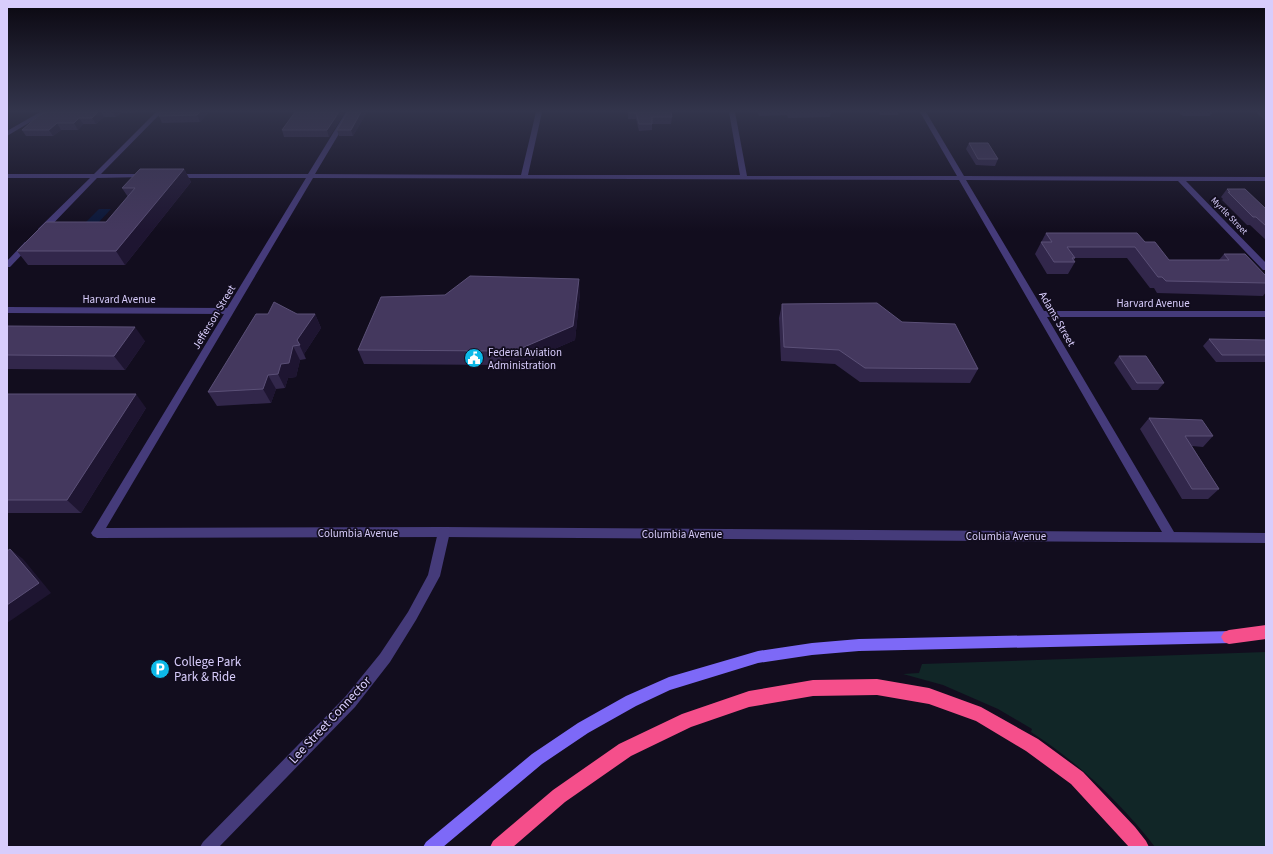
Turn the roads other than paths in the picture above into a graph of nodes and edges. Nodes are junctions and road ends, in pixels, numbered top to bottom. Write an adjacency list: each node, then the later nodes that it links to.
1 (120, 152): 7 (street)
2 (325, 152): 10 (street, Jefferson Street)
3 (530, 152): 11 (street)
4 (739, 152): 12 (street)
5 (946, 152): 13 (street, Adams Street)
6 (7, 176): 7 (street)
7 (96, 176): 8 (street); 16 (street)
8 (151, 176)
9 (166, 176): 10 (street)
10 (310, 176): 11 (street); 19 (street, Jefferson Street)
11 (524, 177): 12 (street)
12 (744, 177): 13 (street)
13 (961, 178): 14 (street); 20 (street, Adams Street)
14 (1178, 178): 15 (street); 17 (street, Myrtle Street)
15 (1266, 179)
16 (7, 265)
17 (1266, 268)
18 (7, 310): 19 (street, Harvard Avenue)
19 (230, 311): 23 (street, Jefferson Street)
20 (1040, 314): 21 (street, Harvard Avenue); 24 (street, Adams Street)
21 (1266, 314)
22 (444, 532): 23 (street, Columbia Avenue); 24 (street, Columbia Avenue); 29 (street, Lee Street Connector)
23 (97, 533)
24 (1171, 538): 25 (street, Columbia Avenue)
25 (1266, 538)
26 (1266, 632): 28 (highway)
27 (1266, 636): 28 (main road)
28 (1229, 637): 30 (main road)
29 (208, 847)
30 (431, 847)
31 (499, 847): 32 (highway)
32 (1140, 847)

